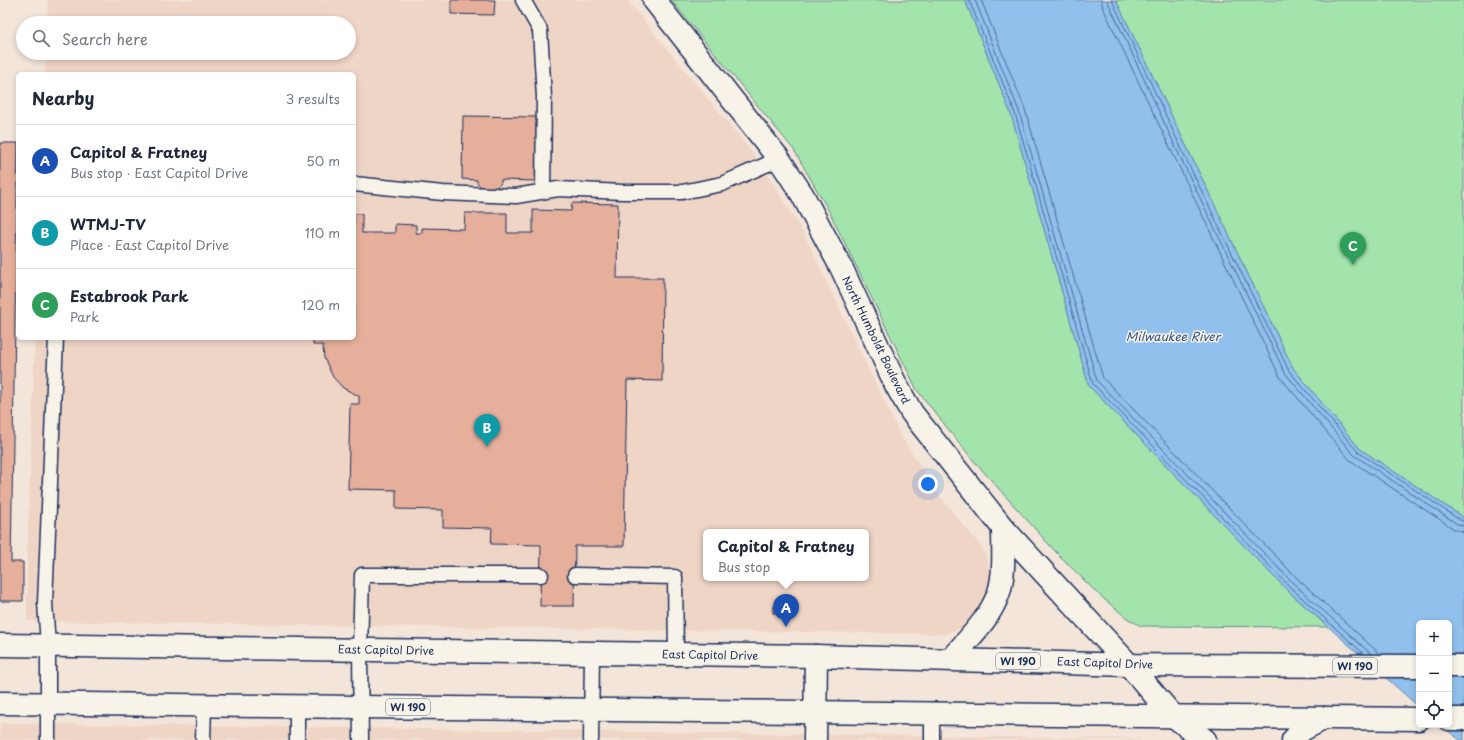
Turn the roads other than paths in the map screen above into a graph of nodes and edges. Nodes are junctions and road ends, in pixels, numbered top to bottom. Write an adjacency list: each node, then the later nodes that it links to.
1 (523, 0): 5 (lane)
2 (654, 0): 3 (main road, North Humboldt Boulevard)
3 (779, 158): 5 (lane); 7 (main road, North Humboldt Boulevard)
4 (356, 184): 5 (lane)
5 (544, 191)
6 (56, 340): 11 (lane)
7 (1003, 528): 16 (main road); 17 (main road, North Humboldt Boulevard)
8 (541, 574): 12 (lane)
9 (575, 574): 14 (lane)
10 (0, 645): 11 (main road, East Capitol Drive / WI 190)
11 (48, 645): 12 (main road, East Capitol Drive / WI 190); 22 (lane)
12 (360, 650): 13 (main road, East Capitol Drive / WI 190); 25 (lane)
13 (592, 653): 14 (main road, East Capitol Drive / WI 190); 26 (lane)
14 (676, 654): 15 (main road, East Capitol Drive / WI 190)
15 (816, 656): 16 (main road, East Capitol Drive / WI 190); 27 (main road)
16 (951, 659): 17 (main road, East Capitol Drive / WI 190)
17 (1129, 665): 18 (main road, East Capitol Drive / WI 190); 29 (main road, North Humboldt Boulevard)
18 (1416, 666)
19 (1452, 666): 20 (main road)
20 (1464, 666)
21 (0, 703): 22 (main road, WI 190)
22 (49, 704): 23 (main road, WI 190); 34 (lane)
23 (204, 705): 24 (main road, WI 190); 35 (lane)
24 (297, 706): 25 (main road, WI 190); 36 (lane)
25 (361, 707): 26 (main road, WI 190); 37 (lane)
26 (593, 709): 27 (main road, WI 190); 38 (lane)
27 (815, 711): 28 (main road, WI 190); 39 (main road)
28 (932, 714): 29 (main road, WI 190); 40 (lane)
29 (1172, 715): 30 (main road, WI 190); 41 (main road, North Humboldt Boulevard); 42 (main road, North Humboldt Boulevard)
30 (1326, 717): 31 (main road, WI 190); 43 (main road)
31 (1416, 718)
32 (1452, 719): 33 (main road)
33 (1464, 719)
34 (48, 740)
35 (203, 740)
36 (297, 740)
37 (361, 740)
38 (591, 740)
39 (815, 740)
40 (932, 740)
41 (1178, 740)
42 (1205, 740)
43 (1293, 740)

